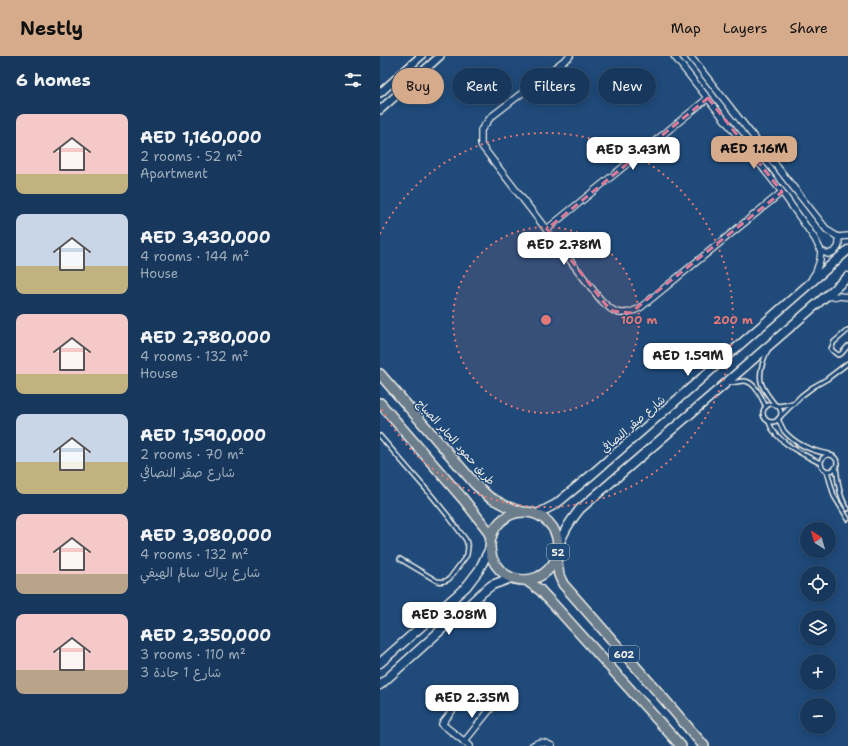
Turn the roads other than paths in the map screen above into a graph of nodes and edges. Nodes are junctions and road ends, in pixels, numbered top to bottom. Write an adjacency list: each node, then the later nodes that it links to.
1 (421, 56): 6 (street)
2 (440, 56): 8 (street)
3 (570, 56): 10 (street)
4 (674, 56): 7 (street)
5 (690, 56): 12 (street)
6 (380, 93)
7 (708, 98): 9 (street); 10 (street)
8 (380, 110)
9 (782, 192): 10 (street); 14 (street)
10 (547, 230)
11 (848, 236): 12 (street)
12 (838, 237): 14 (street)
13 (848, 250): 16 (main road, شارع صقر النصافي)
14 (821, 251): 16 (street)
15 (848, 277): 18 (main road)
16 (803, 290): 38 (main road, شارع صقر النصافي)
17 (848, 296): 18 (street)
18 (825, 297): 20 (main road)
19 (848, 330): 21 (lane)
20 (768, 346): 24 (main road); 27 (lane)
21 (848, 346)
22 (848, 363): 26 (lane)
23 (380, 374): 37 (main road, طريق حمود الجابر الصباح)
24 (726, 383): 28 (lane); 41 (main road)
25 (380, 403): 40 (main road)
26 (793, 404): 27 (lane); 29 (lane)
27 (776, 406): 28 (lane); 29 (lane)
28 (766, 407): 30 (lane)
29 (779, 418): 30 (lane); 32 (lane)
30 (769, 422): 33 (lane)
31 (380, 436): 44 (lane)
32 (829, 454): 33 (lane); 34 (lane)
33 (820, 463): 35 (lane)
34 (836, 467): 35 (lane); 36 (lane)
35 (826, 471): 39 (lane)
36 (848, 509)
37 (523, 512): 38 (main road); 40 (main road)
38 (537, 514): 41 (main road, 52)
39 (848, 519)
40 (491, 537): 42 (main road)
41 (558, 547): 43 (main road, 52)
42 (490, 548): 45 (main road); 47 (main road)
43 (556, 557): 46 (main road, 52); 55 (main road, 602)
44 (400, 559)
45 (511, 578): 46 (main road, 52); 48 (main road, 52)
46 (526, 580): 54 (main road, 602)
47 (419, 628): 48 (main road); 49 (main road)
48 (428, 642): 50 (main road, 52)
49 (380, 663)
50 (380, 685)
51 (467, 744): 51 (street)
52 (532, 746): 53 (street)
53 (552, 746)
54 (680, 746)
55 (704, 746)

